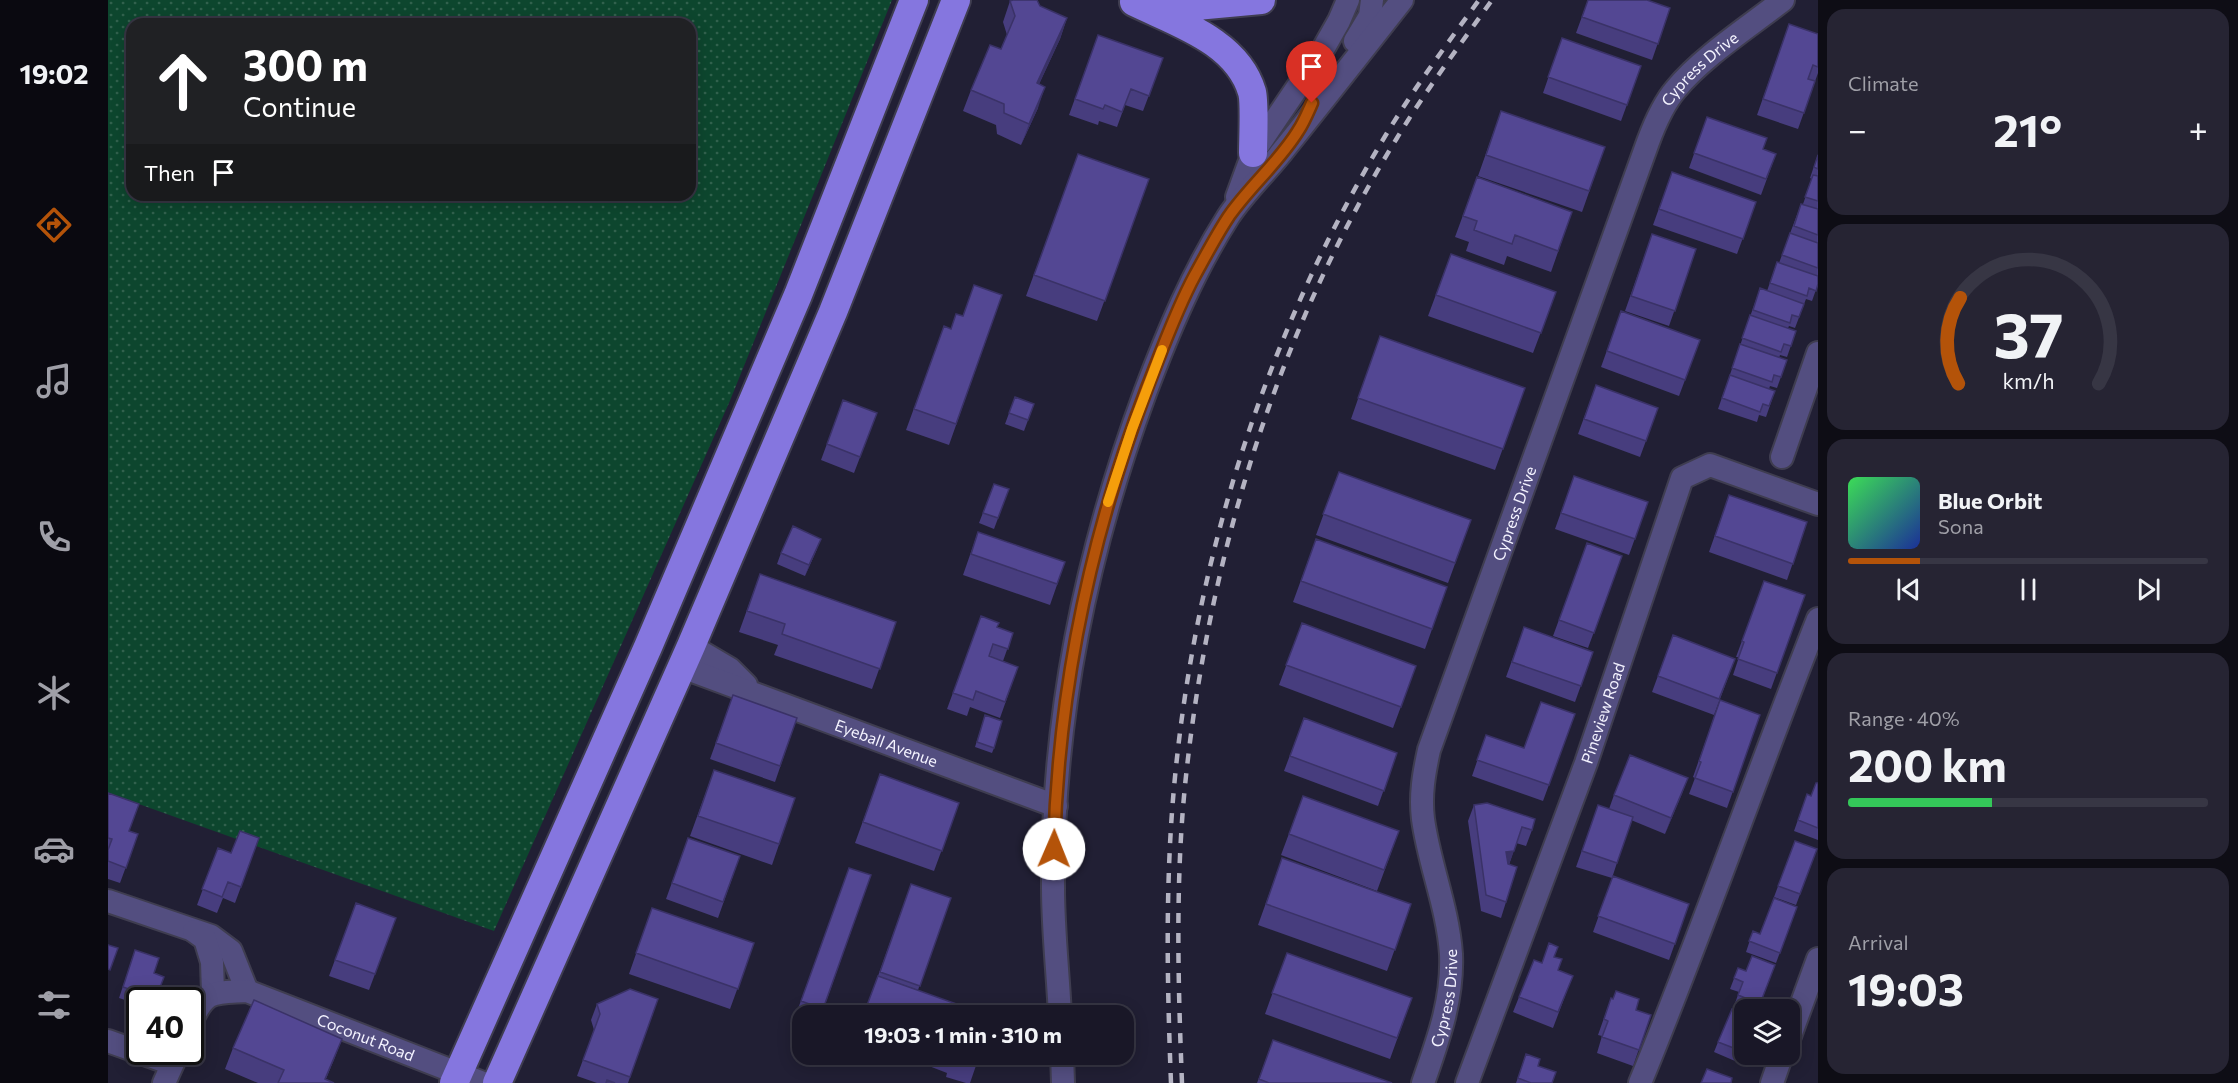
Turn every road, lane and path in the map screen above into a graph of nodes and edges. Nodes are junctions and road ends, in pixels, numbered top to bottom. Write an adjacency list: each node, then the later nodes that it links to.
1 (914, 0): 15 (main road)
2 (956, 0): 18 (main road)
3 (1261, 0): 8 (main road)
4 (1348, 0): 10 (street)
5 (1372, 0): 9 (street)
6 (1402, 0): 9 (street)
7 (1783, 0): 36 (street, Cypress Drive)
8 (1130, 1): 10 (main road)
9 (1299, 131): 11 (street)
10 (1253, 153): 11 (street)
11 (1230, 215): 20 (street)
12 (1818, 354): 13 (street)
13 (1782, 457)
14 (1818, 504): 37 (street, Pineview Road)
15 (673, 589): 17 (main road); 18 (main road)
16 (1818, 619): 38 (street)
17 (648, 647): 19 (main road); 33 (main road)
18 (687, 656): 19 (main road); 20 (street, Eyeball Avenue)
19 (655, 727): 34 (main road)
20 (1056, 806): 27 (street)
21 (108, 900): 22 (street)
22 (194, 931): 24 (street); 25 (street)
23 (1818, 959): 28 (street)
24 (247, 991): 25 (street); 33 (street, Coconut Road)
25 (213, 993): 26 (street)
26 (204, 1000)
27 (1059, 1005)
28 (1800, 1008)
29 (108, 1041): 32 (street)
30 (1063, 1065): 35 (street)
31 (1778, 1065): 39 (street)
32 (171, 1066)
33 (465, 1080)
34 (497, 1083)
35 (1064, 1083)
36 (1423, 1083)
37 (1467, 1083)
38 (1640, 1083)
39 (1772, 1083)

